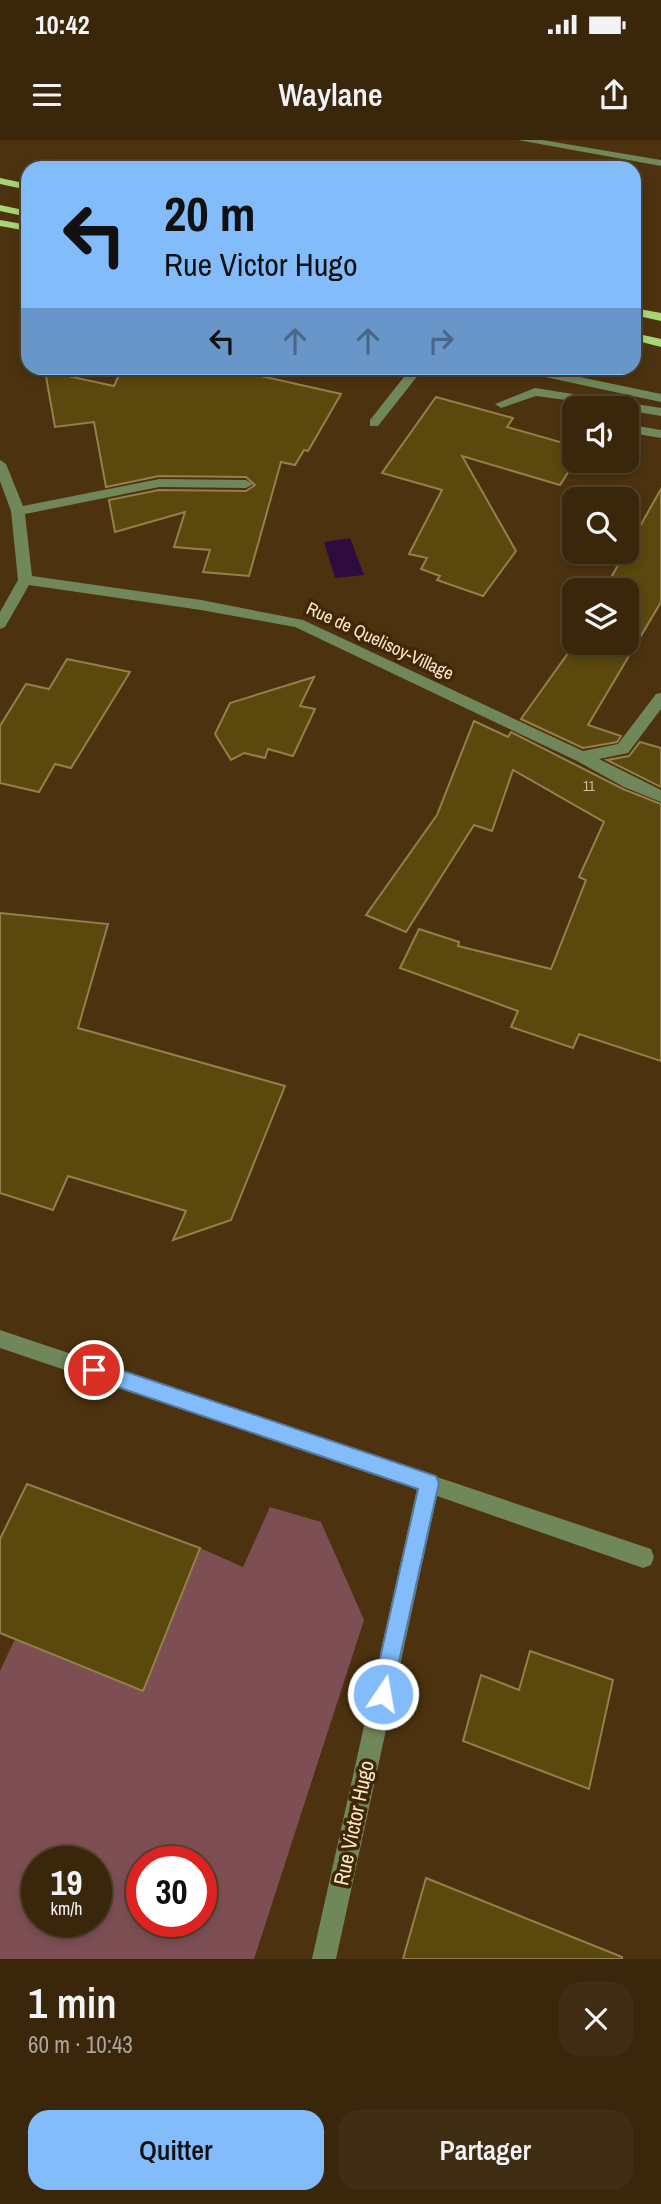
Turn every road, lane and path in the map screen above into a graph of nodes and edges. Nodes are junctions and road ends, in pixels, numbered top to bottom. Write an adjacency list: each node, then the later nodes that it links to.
1 (523, 140): 2 (street)
2 (661, 163)
3 (0, 181): 4 (main road)
4 (21, 186)
5 (0, 196): 6 (main road)
6 (21, 200)
7 (0, 208): 8 (main road)
8 (21, 212)
9 (0, 223): 10 (main road)
10 (21, 227)
11 (641, 313): 12 (main road)
12 (661, 317)
13 (641, 339): 14 (main road)
14 (661, 343)
15 (412, 375): 20 (street)
16 (554, 375): 17 (street)
17 (661, 398)
18 (501, 404): 19 (street)
19 (661, 412)
20 (373, 422)
21 (639, 430): 22 (street)
22 (661, 434)
23 (0, 464): 25 (street)
24 (246, 484): 25 (street)
25 (18, 511): 26 (street)
26 (25, 580): 27 (street); 29 (street, Rue de Quelisoy-Village)
27 (0, 624)
28 (661, 698): 29 (street)
29 (582, 757): 30 (street, Rue de Quelisoy-Village)
30 (661, 796)
31 (0, 1339): 32 (street)
32 (429, 1483): 33 (street); 34 (street, Rue Victor Hugo)
33 (643, 1557)
34 (324, 1959)

